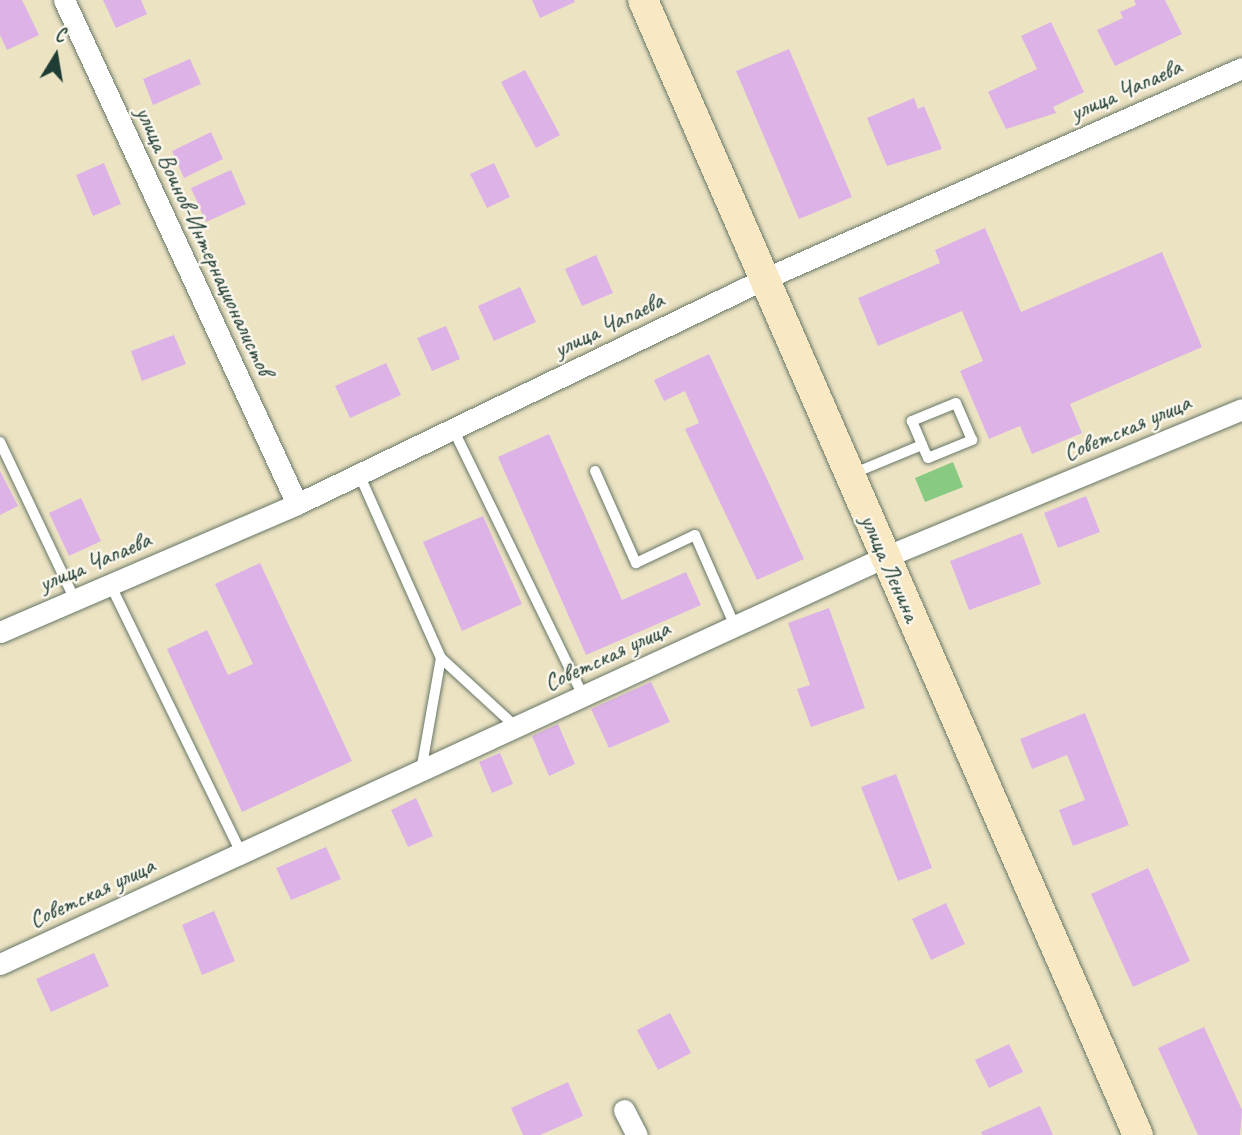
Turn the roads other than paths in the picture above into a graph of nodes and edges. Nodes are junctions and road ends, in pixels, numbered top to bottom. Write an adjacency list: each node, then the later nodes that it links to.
1 (64, 0): 12 (street, улица Воинов-Интернационалистов)
2 (643, 0): 4 (main road, улица Ленина)
3 (1242, 68): 4 (street, улица Чапаева)
4 (764, 279): 6 (street, улица Чапаева); 11 (main road, улица Ленина)
5 (1242, 409): 13 (street, Советская улица)
6 (453, 429): 10 (street, улица Чапаева); 19 (lane)
7 (0, 443): 15 (lane)
8 (922, 446): 8 (lane); 11 (lane)
9 (595, 471): 16 (lane)
10 (359, 474): 12 (street, улица Чапаева); 18 (lane)
11 (849, 475): 13 (main road, улица Ленина)
12 (297, 504): 14 (street, улица Чапаева)
13 (886, 557): 16 (street, Советская улица); 26 (main road, улица Ленина)
14 (110, 584): 15 (street, улица Чапаева); 22 (lane)
15 (75, 600): 17 (street, улица Чапаева)
16 (735, 626): 19 (street, Советская улица)
17 (0, 632)
18 (441, 658): 20 (lane); 21 (lane)
19 (583, 696): 20 (street, Советская улица)
20 (516, 727): 21 (street, Советская улица)
21 (421, 771): 22 (street, Советская улица)
22 (242, 853): 23 (street, Советская улица)
23 (0, 964)
24 (624, 1110): 25 (street)
25 (637, 1135)
26 (1138, 1135)

